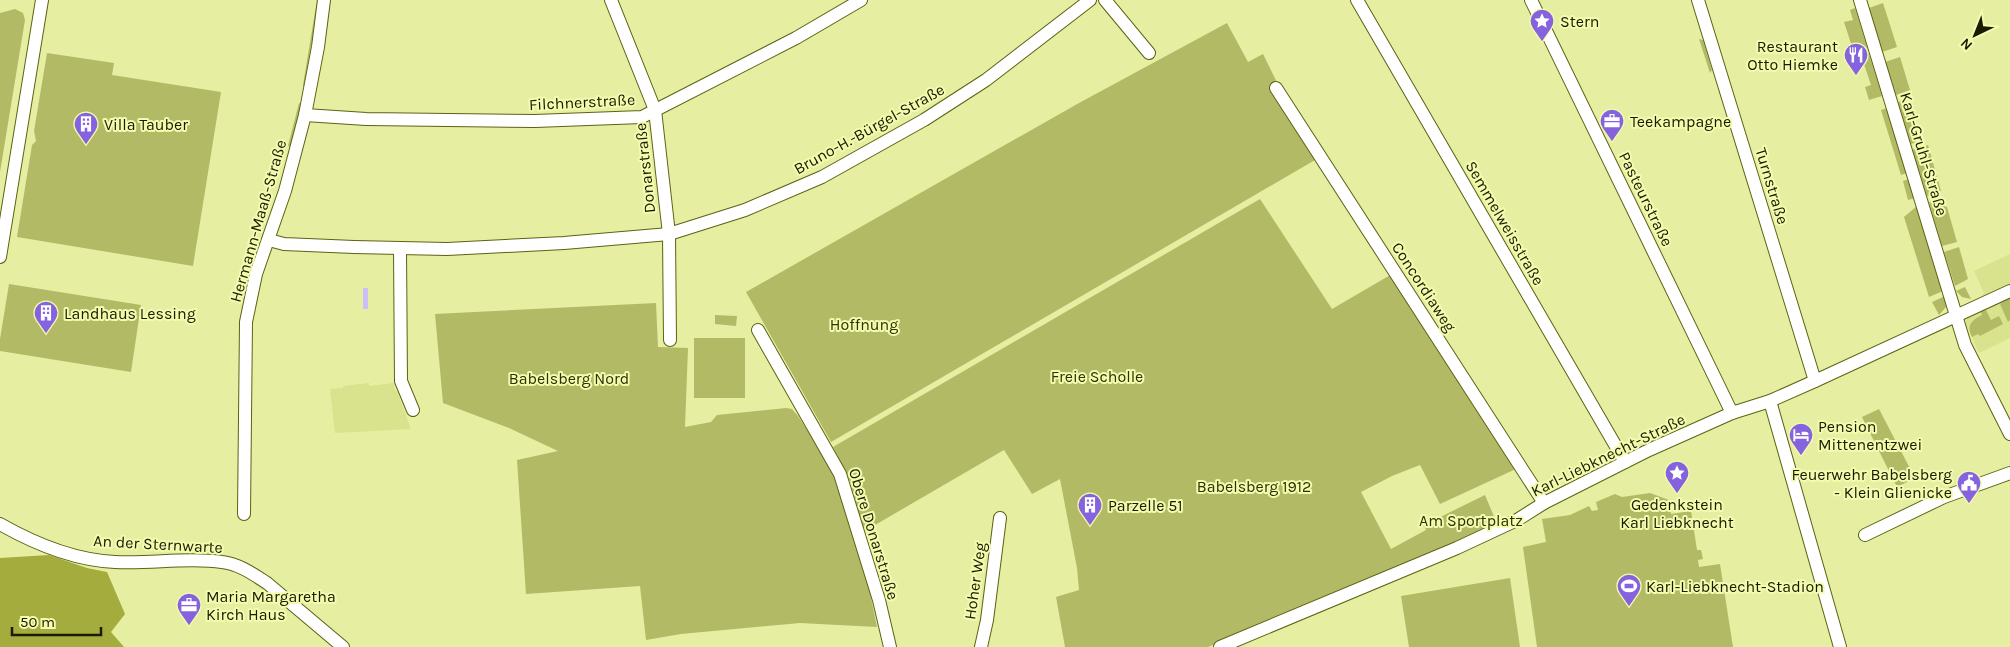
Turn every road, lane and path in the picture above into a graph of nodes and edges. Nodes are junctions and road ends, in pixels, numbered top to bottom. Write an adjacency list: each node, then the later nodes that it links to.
1 (42, 0): 18 (street)
2 (324, 0): 14 (street, Hermann-Maaß-Straße)
3 (611, 0): 13 (street, Donarstraße)
4 (861, 0): 13 (street, Filchnerstraße)
5 (1090, 0): 15 (street, Bruno-H.-Bürgel-Straße)
6 (1105, 0): 11 (street)
7 (1357, 0): 28 (street, Semmelweisstraße)
8 (1531, 0): 26 (street, Pasteurstraße)
9 (1698, 0): 23 (street, Turnstraße)
10 (1860, 0): 20 (street, Karl-Gruhl-Straße)
11 (1149, 53)
12 (1276, 88): 30 (street, Concordiaweg)
13 (655, 110): 14 (street, Filchnerstraße); 15 (street, Donarstraße)
14 (305, 115): 16 (street, Hermann-Maaß-Straße)
15 (669, 234): 17 (street, Bruno-H.-Bürgel-Straße); 22 (street, Donarstraße)
16 (269, 240): 17 (street, Bruno-H.-Bürgel-Straße); 31 (street, Hermann-Maaß-Straße)
17 (400, 249): 25 (street)
18 (0, 257)
19 (2010, 291): 20 (street, Karl-Liebknecht-Straße)
20 (1956, 317): 23 (street, Karl-Liebknecht-Straße); 27 (street, Karl-Gruhl-Straße)
21 (758, 330): 36 (street, Obere Donarstraße)
22 (670, 340)
23 (1815, 381): 24 (street, Karl-Liebknecht-Straße)
24 (1770, 401): 26 (street, Karl-Liebknecht-Straße); 39 (street)
25 (414, 410)
26 (1732, 413): 28 (street, Karl-Liebknecht-Straße)
27 (2010, 434)
28 (1625, 462): 30 (street, Karl-Liebknecht-Straße)
29 (2010, 473): 34 (street)
30 (1544, 503): 38 (street, Karl-Liebknecht-Straße)
31 (244, 514)
32 (1000, 518): 37 (street, Hoher Weg)
33 (0, 524): 35 (street, An der Sternwarte)
34 (1865, 535)
35 (343, 647)
36 (890, 647)
37 (981, 647)
38 (1220, 647)
39 (1840, 647)

